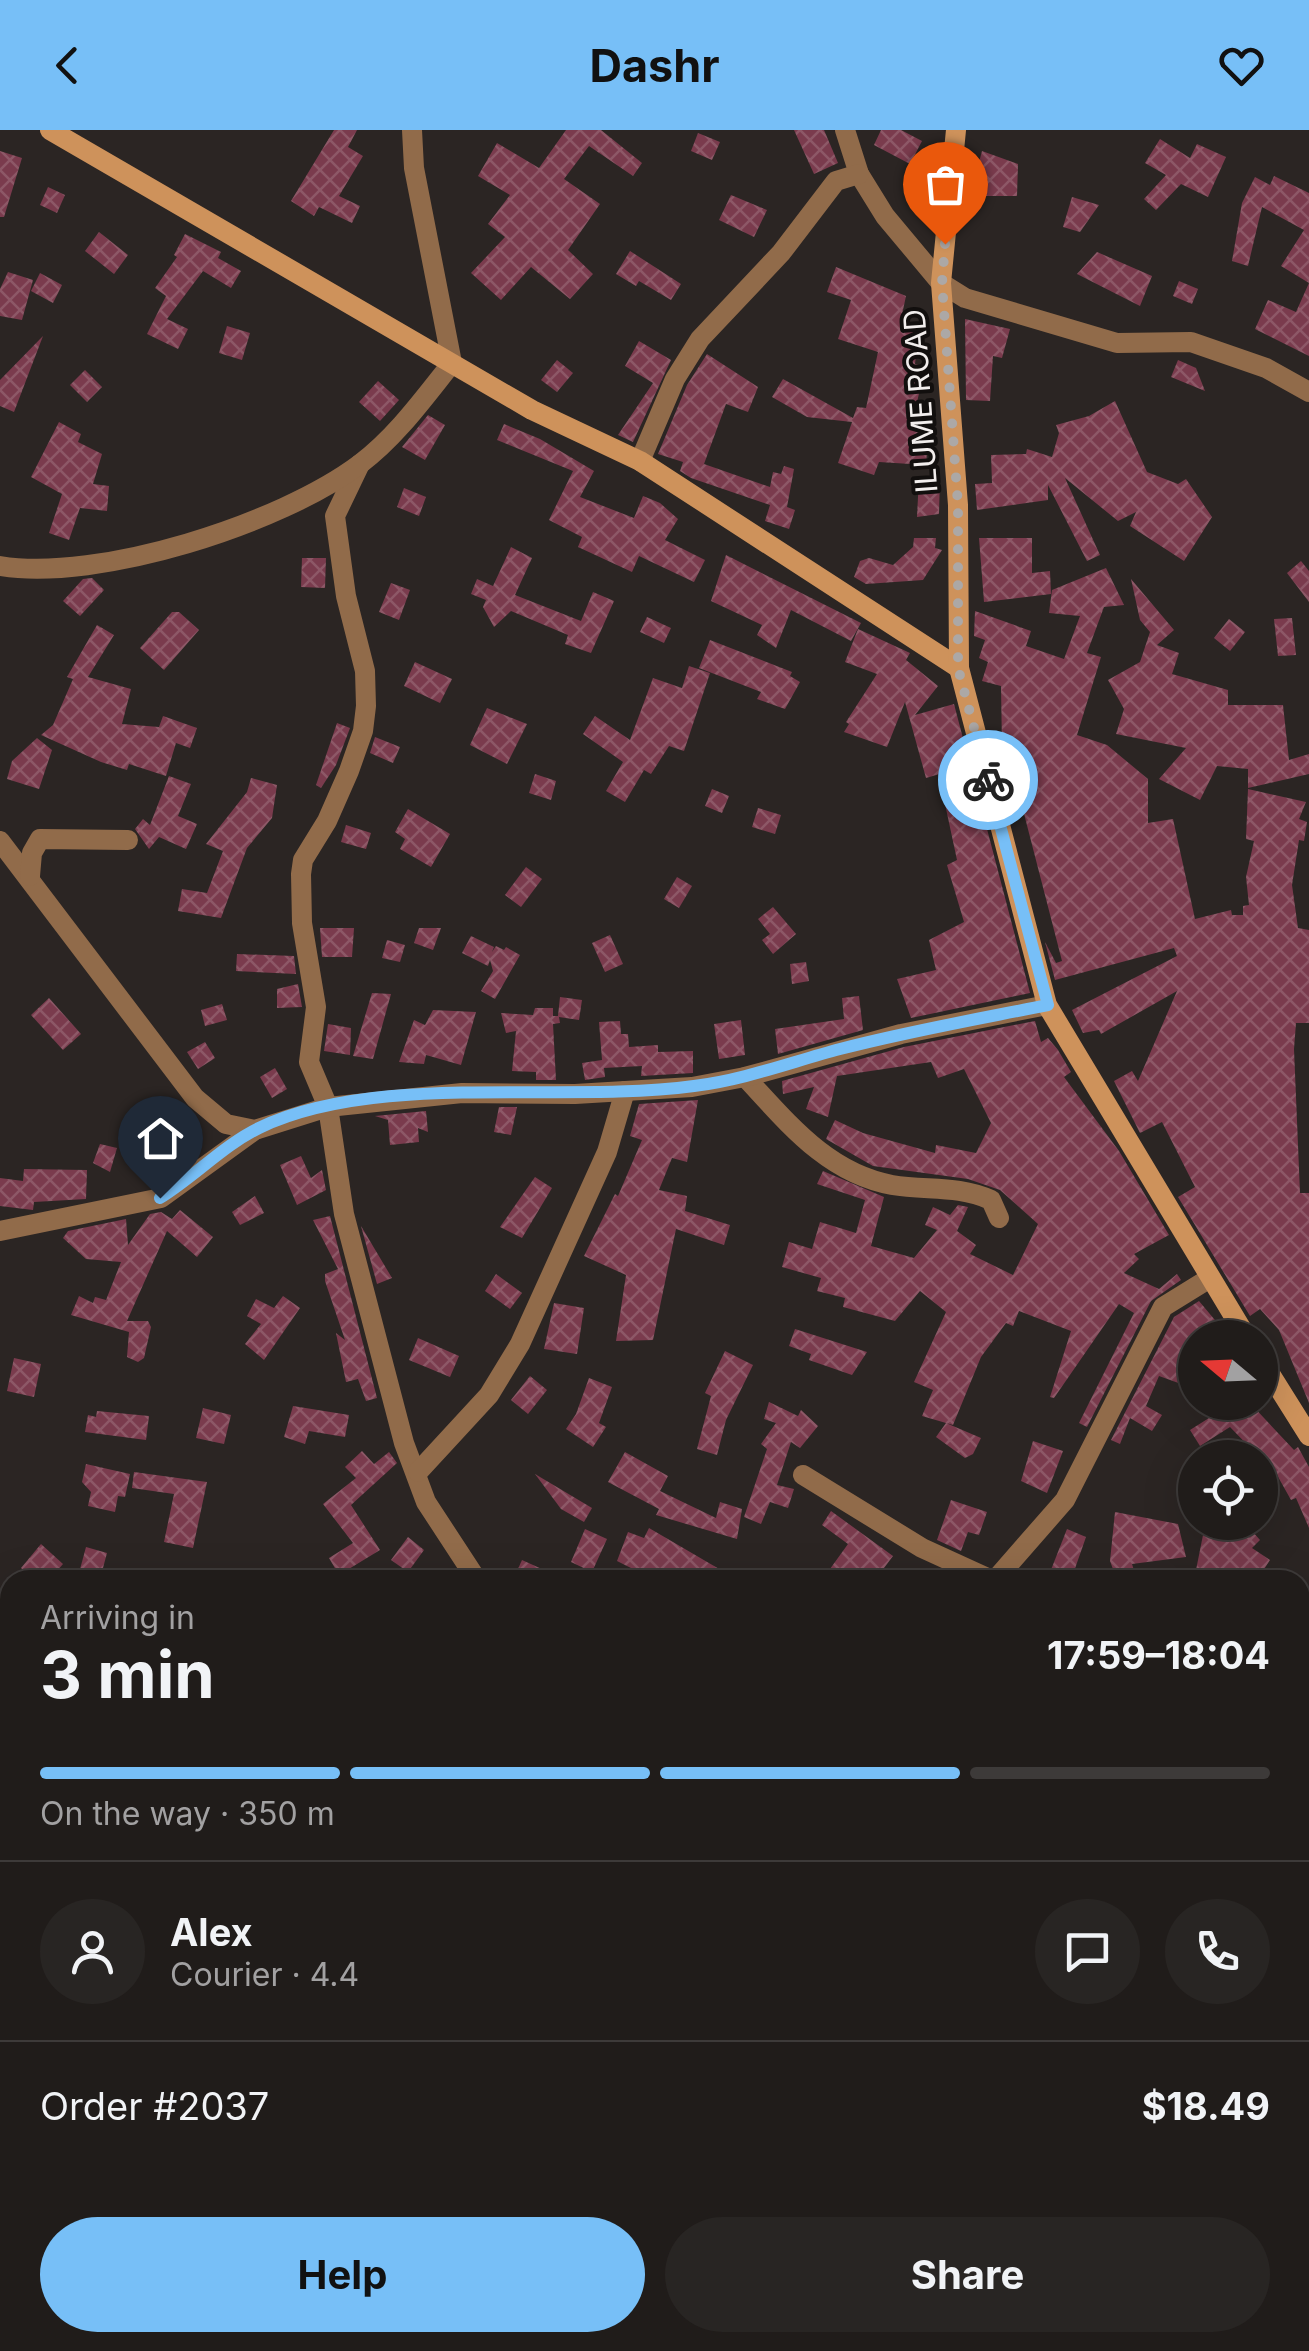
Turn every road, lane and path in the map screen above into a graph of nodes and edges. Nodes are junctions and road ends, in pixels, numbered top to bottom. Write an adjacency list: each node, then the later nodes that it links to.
1 (50, 130): 7 (street)
2 (412, 130): 7 (street)
3 (845, 130): 5 (street)
4 (956, 130): 6 (street, ILUME ROAD)
5 (859, 174): 6 (street); 9 (street)
6 (942, 283): 8 (street); 12 (street, ILUME ROAD)
7 (452, 363): 9 (street); 10 (street)
8 (1309, 392)
9 (640, 461): 12 (street)
10 (360, 464): 11 (street); 19 (street)
11 (0, 566)
12 (958, 668): 16 (street, ILUME ROAD)
13 (128, 840): 15 (street)
14 (0, 841): 15 (street)
15 (30, 876): 20 (street)
16 (1048, 1005): 17 (street); 23 (street, ILUME ROAD)
17 (745, 1078): 18 (street); 21 (street)
18 (625, 1091): 19 (street); 27 (street)
19 (328, 1107): 20 (street); 27 (street)
20 (255, 1130): 22 (street)
21 (999, 1218)
22 (0, 1231)
23 (1210, 1278): 24 (street, ILUME ROAD); 31 (street)
24 (1236, 1320)
25 (1278, 1387): 26 (street)
26 (1309, 1436)
27 (418, 1472): 29 (street)
28 (803, 1475): 30 (street)
29 (471, 1570)
30 (972, 1570)
31 (1003, 1570)

